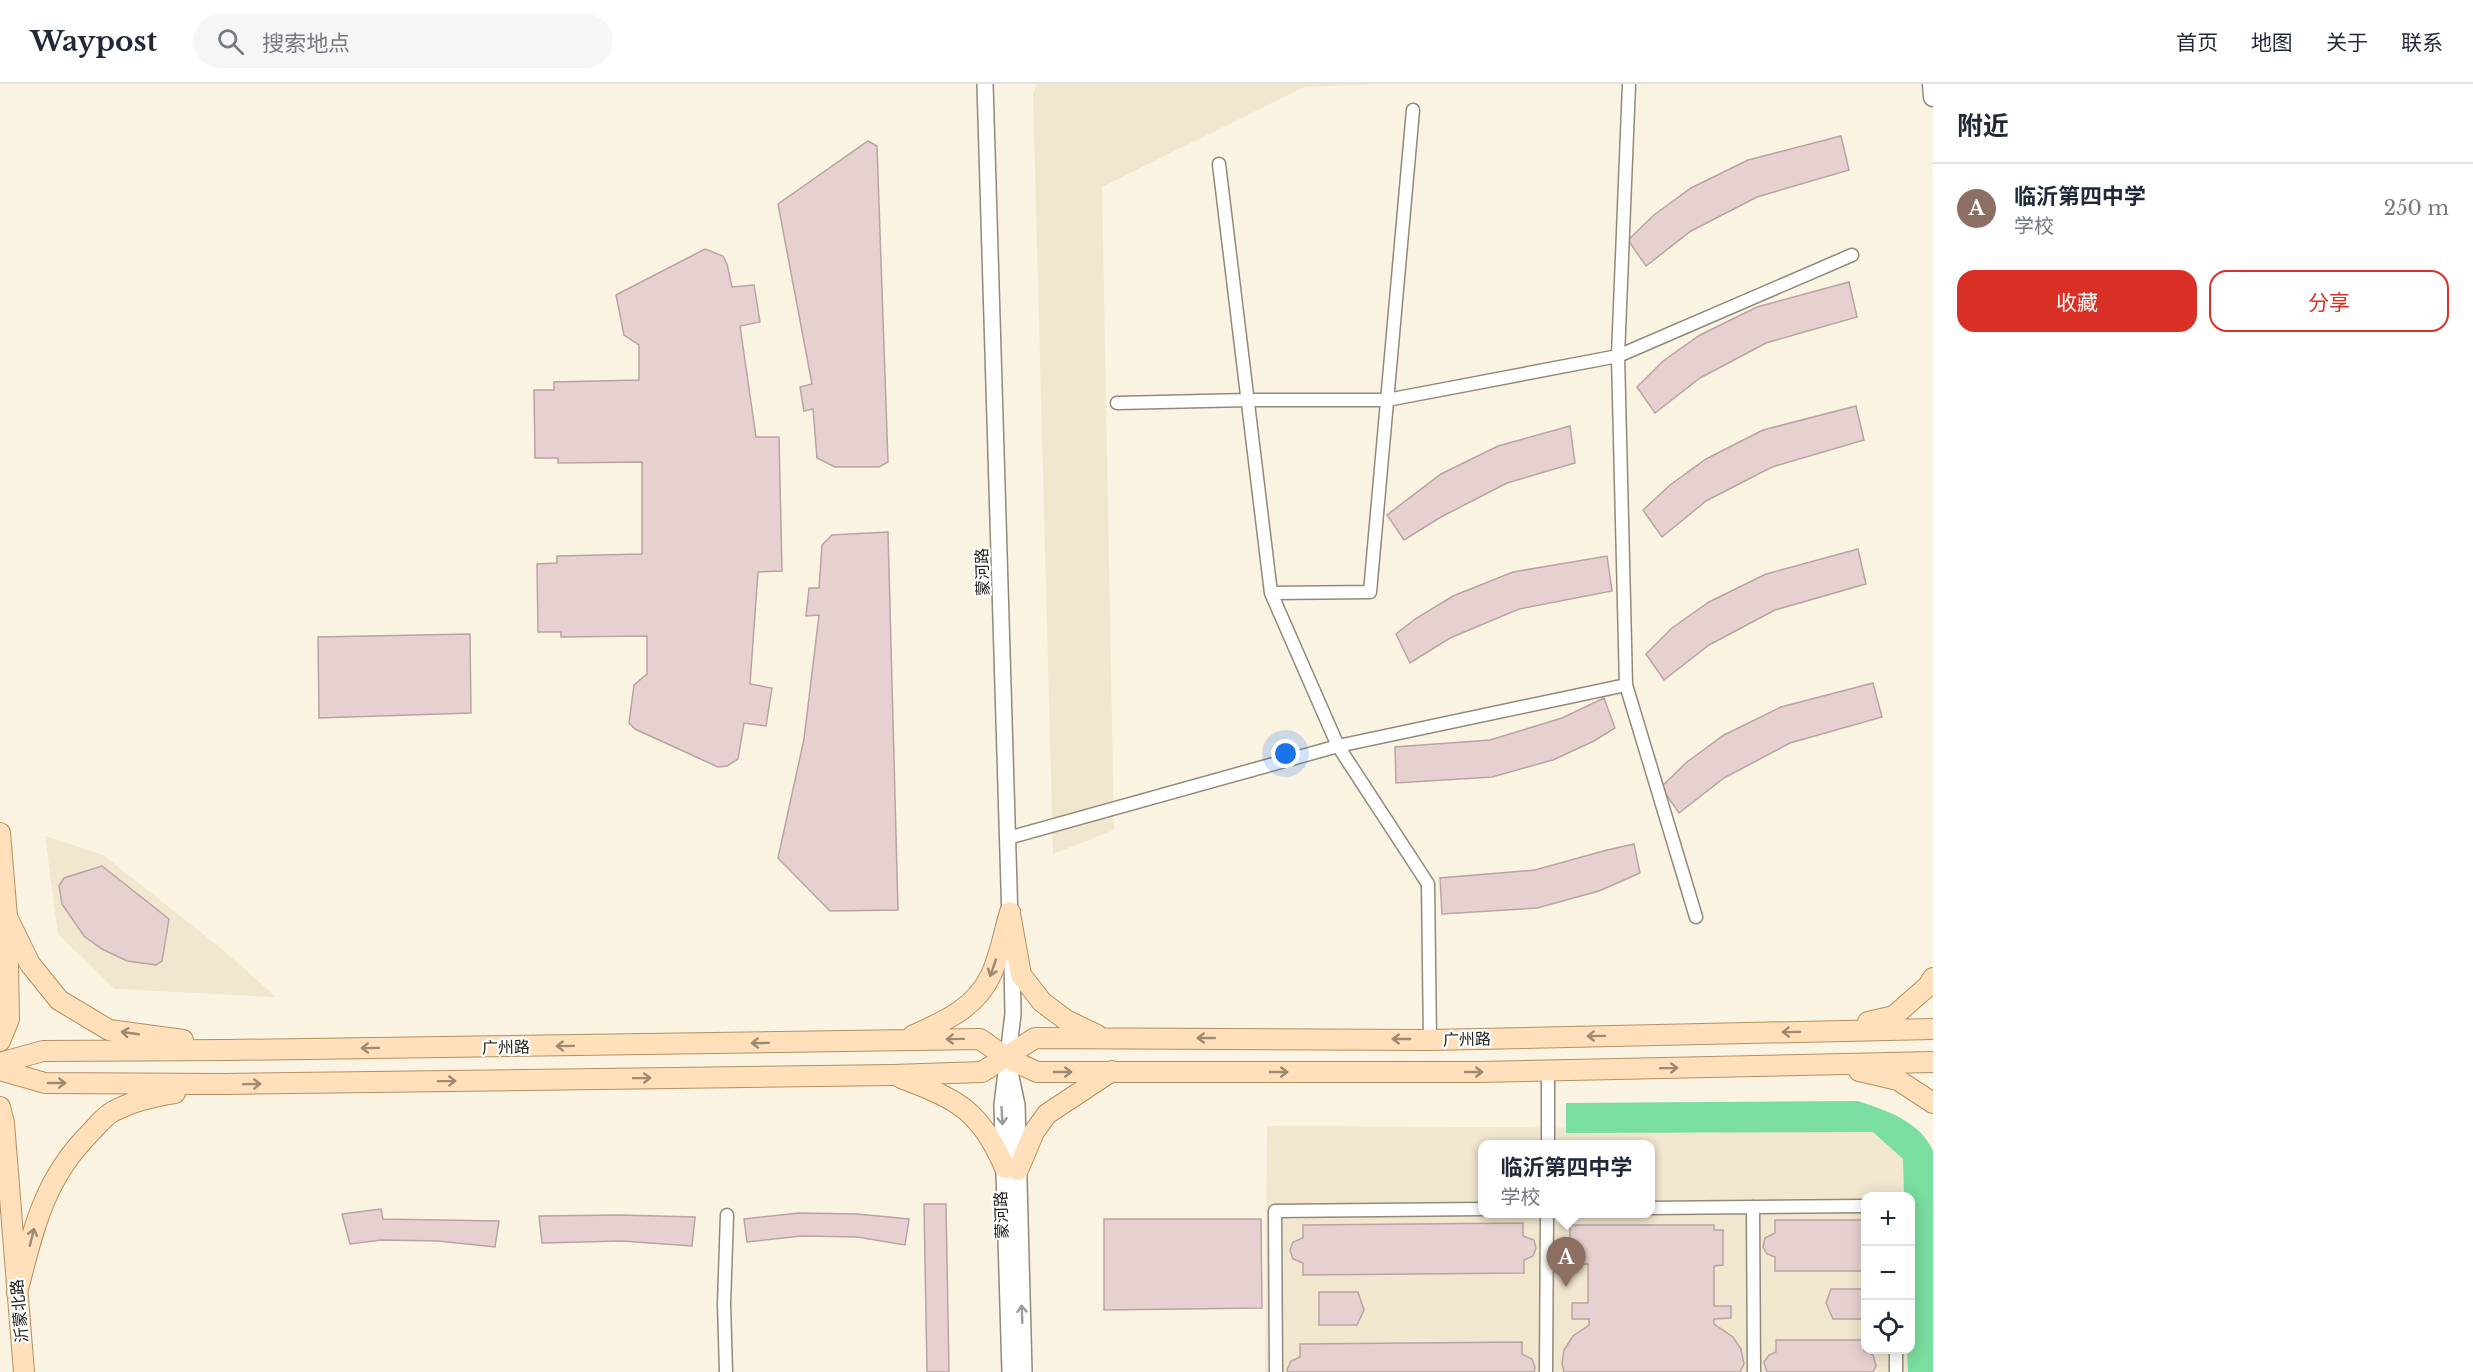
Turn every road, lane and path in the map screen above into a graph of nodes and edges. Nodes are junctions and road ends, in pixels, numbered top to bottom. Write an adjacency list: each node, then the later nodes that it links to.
1 (985, 84): 16 (street, 蒙河路)
2 (1629, 84): 8 (street)
3 (1932, 84): 4 (main road)
4 (1933, 97)
5 (1413, 110): 10 (street)
6 (1219, 164): 9 (street)
7 (1852, 255): 8 (street)
8 (1618, 356): 10 (street); 13 (street)
9 (1248, 400): 10 (street); 11 (street); 12 (street)
10 (1387, 400): 12 (street)
11 (1117, 403)
12 (1271, 593): 14 (street)
13 (1626, 685): 14 (street); 19 (street)
14 (1338, 746): 16 (street); 24 (street)
15 (0, 832): 18 (main road)
16 (1008, 838): 17 (street, 蒙河路)
17 (1010, 912): 23 (main road); 26 (main road, one-way to 26); 28 (street, 蒙河路)
18 (7, 917): 25 (main road); 27 (main road, one-way to 18)
19 (1696, 917)
20 (1933, 978): 22 (main road)
21 (1933, 1029): 22 (main road, 广州路)
22 (1832, 1031): 24 (main road, 广州路, one-way to 24)
23 (1102, 1038): 24 (main road, 广州路, one-way to 23); 28 (main road, 广州路)
24 (1430, 1040)
25 (0, 1041)
26 (902, 1041): 27 (main road, 广州路, one-way to 27); 28 (main road, 广州路, one-way to 26)
27 (229, 1050): 30 (main road, 广州路)
28 (1007, 1058): 34 (main road, 广州路, one-way to 34); 35 (main road, 广州路); 40 (street, 蒙河路)
29 (1933, 1062): 31 (main road, 广州路)
30 (0, 1064)
31 (1834, 1065): 33 (main road, 广州路, one-way to 31); 37 (main road)
32 (0, 1070): 36 (main road, 广州路, one-way to 36)
33 (1548, 1070): 34 (main road, 广州路, one-way to 33); 39 (street)
34 (1112, 1071): 40 (main road)
35 (893, 1075): 36 (main road, 广州路, one-way to 35); 40 (main road)
36 (225, 1084): 47 (main road, one-way to 36)
37 (1933, 1103)
38 (0, 1107): 47 (main road, 沂蒙北路)
39 (1548, 1140)
40 (1011, 1169): 51 (street, 蒙河路); 52 (street, 蒙河路, one-way to 40)
41 (1861, 1206): 42 (street)
42 (1753, 1207): 43 (street); 55 (street)
43 (1655, 1208)
44 (1478, 1209): 53 (street)
45 (727, 1215): 50 (street)
46 (1547, 1218): 54 (street)
47 (17, 1293): 49 (main road, 沂蒙北路)
48 (1896, 1354): 56 (street)
49 (24, 1372)
50 (726, 1372)
51 (1010, 1372)
52 (1024, 1372)
53 (1276, 1372)
54 (1546, 1372)
55 (1754, 1372)
56 (1896, 1372)

